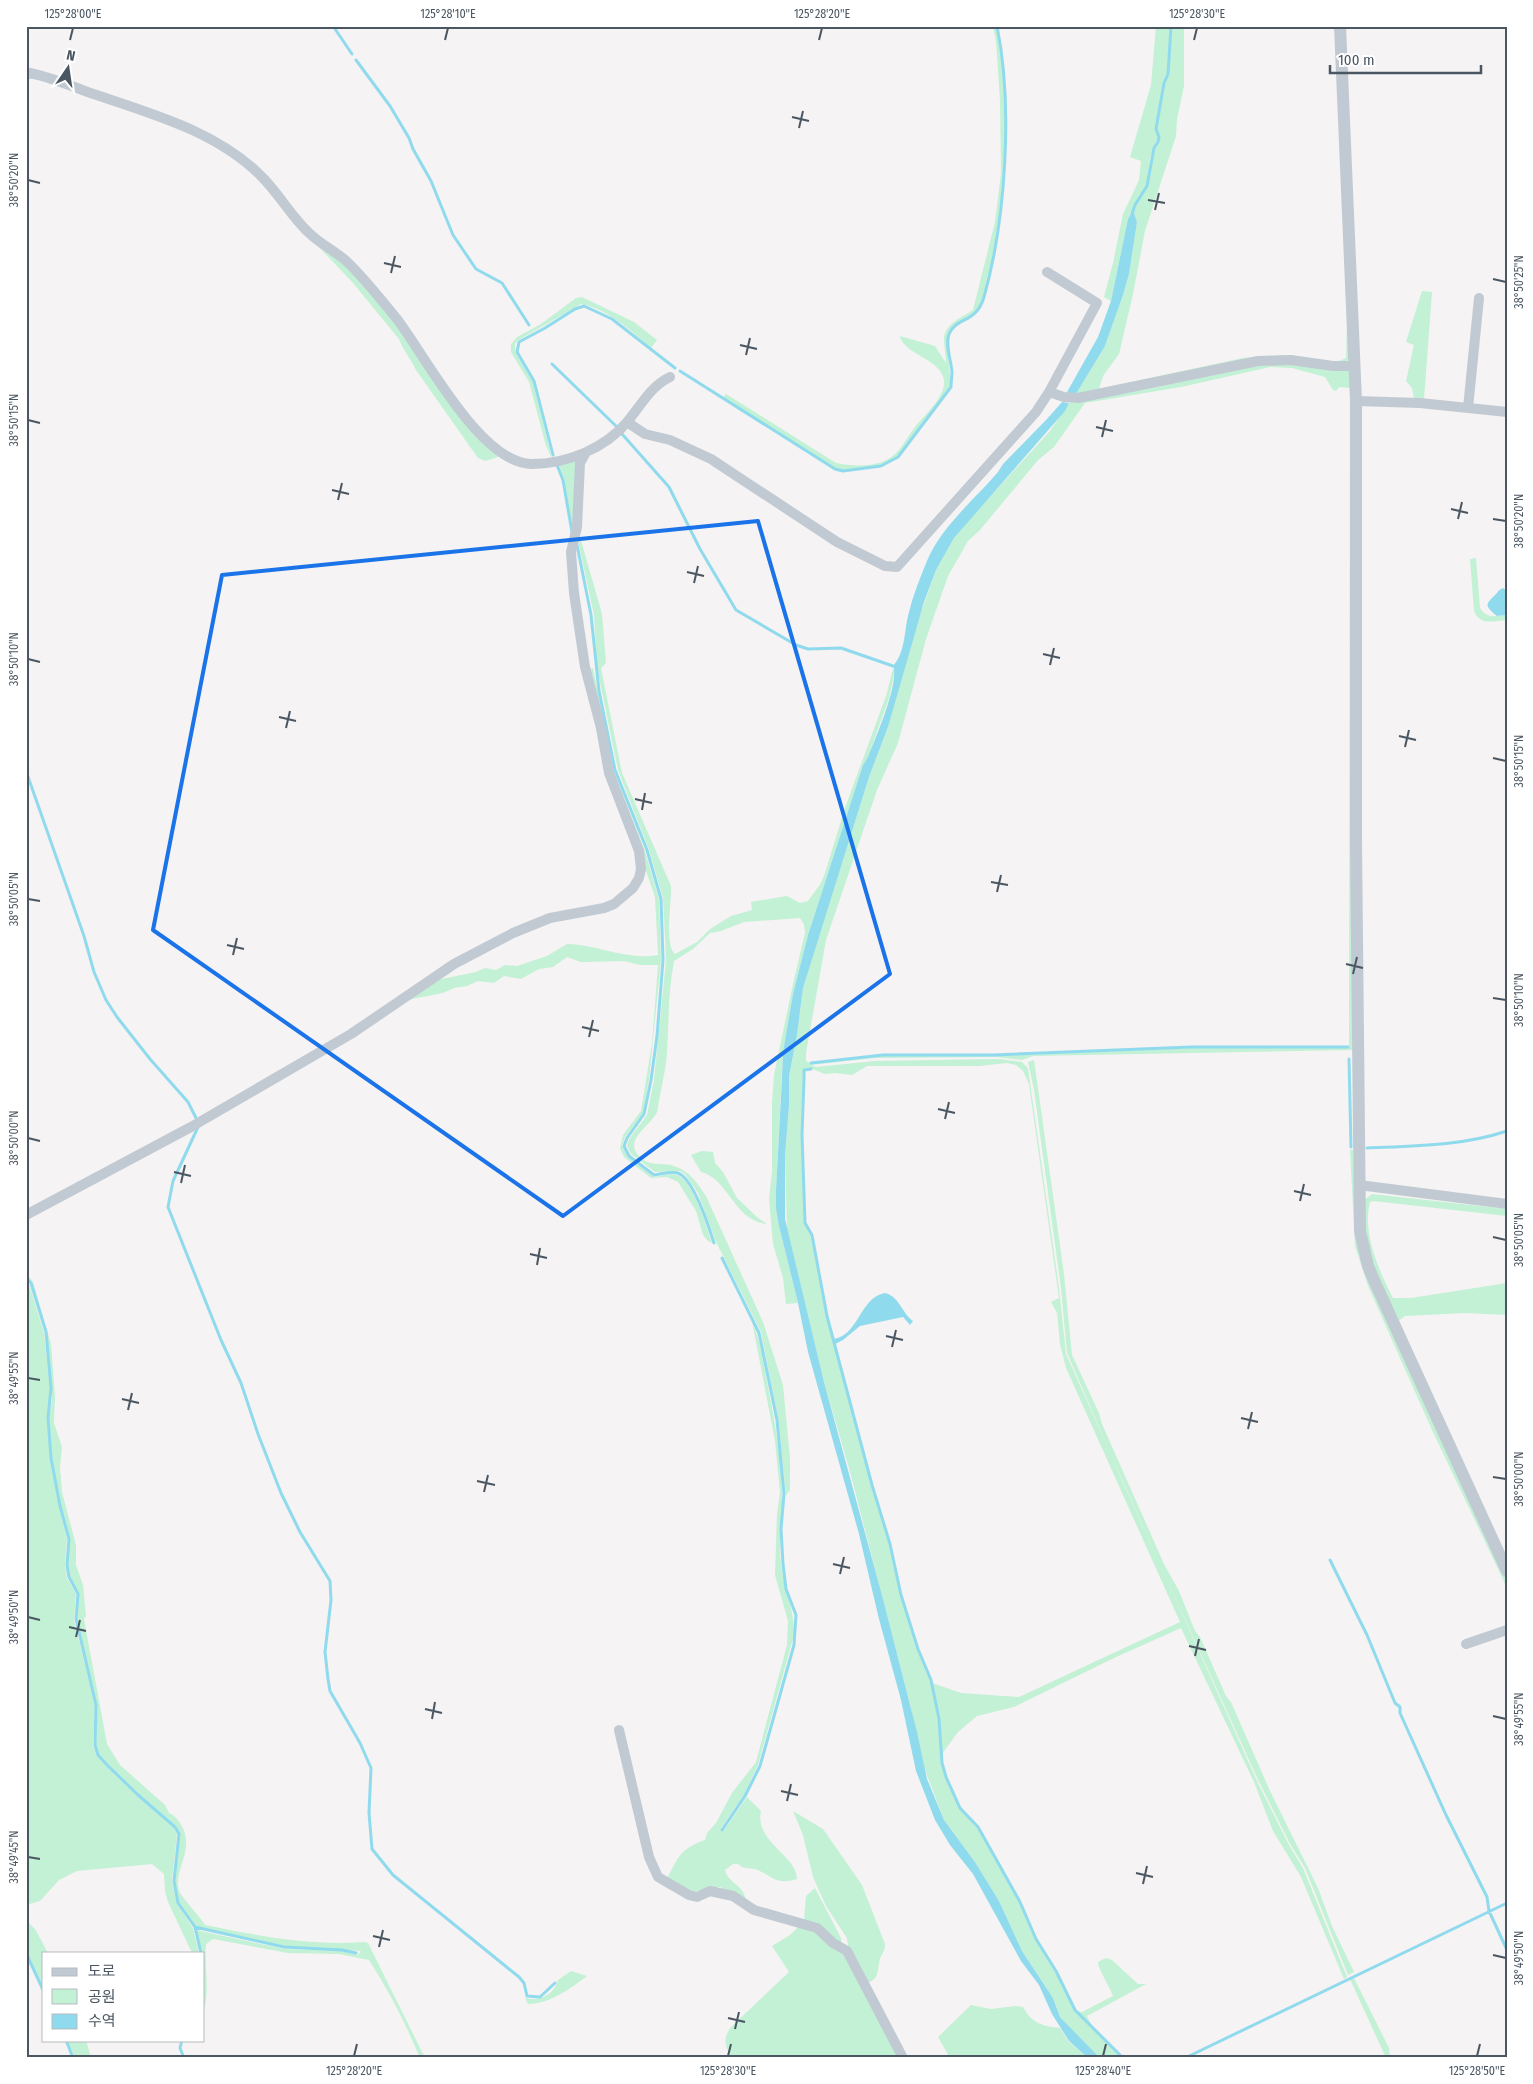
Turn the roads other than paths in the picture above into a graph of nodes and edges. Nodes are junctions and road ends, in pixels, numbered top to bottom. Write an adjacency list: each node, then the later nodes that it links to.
1 (1340, 26): 5 (street)
2 (28, 71): 12 (street)
3 (1047, 272): 7 (street)
4 (1479, 298): 9 (street)
5 (1354, 366): 7 (street); 8 (street)
6 (670, 377): 11 (street)
7 (1049, 392): 11 (street)
8 (1356, 401): 9 (street); 13 (street)
9 (1468, 408): 10 (street)
10 (1507, 412)
11 (627, 422): 12 (street)
12 (586, 452): 15 (street)
13 (1360, 1185): 14 (street); 16 (street)
14 (1507, 1204)
15 (26, 1215)
16 (1507, 1571)
17 (1507, 1630): 18 (street)
18 (1466, 1644)
19 (619, 1730): 20 (street)
20 (903, 2058)

